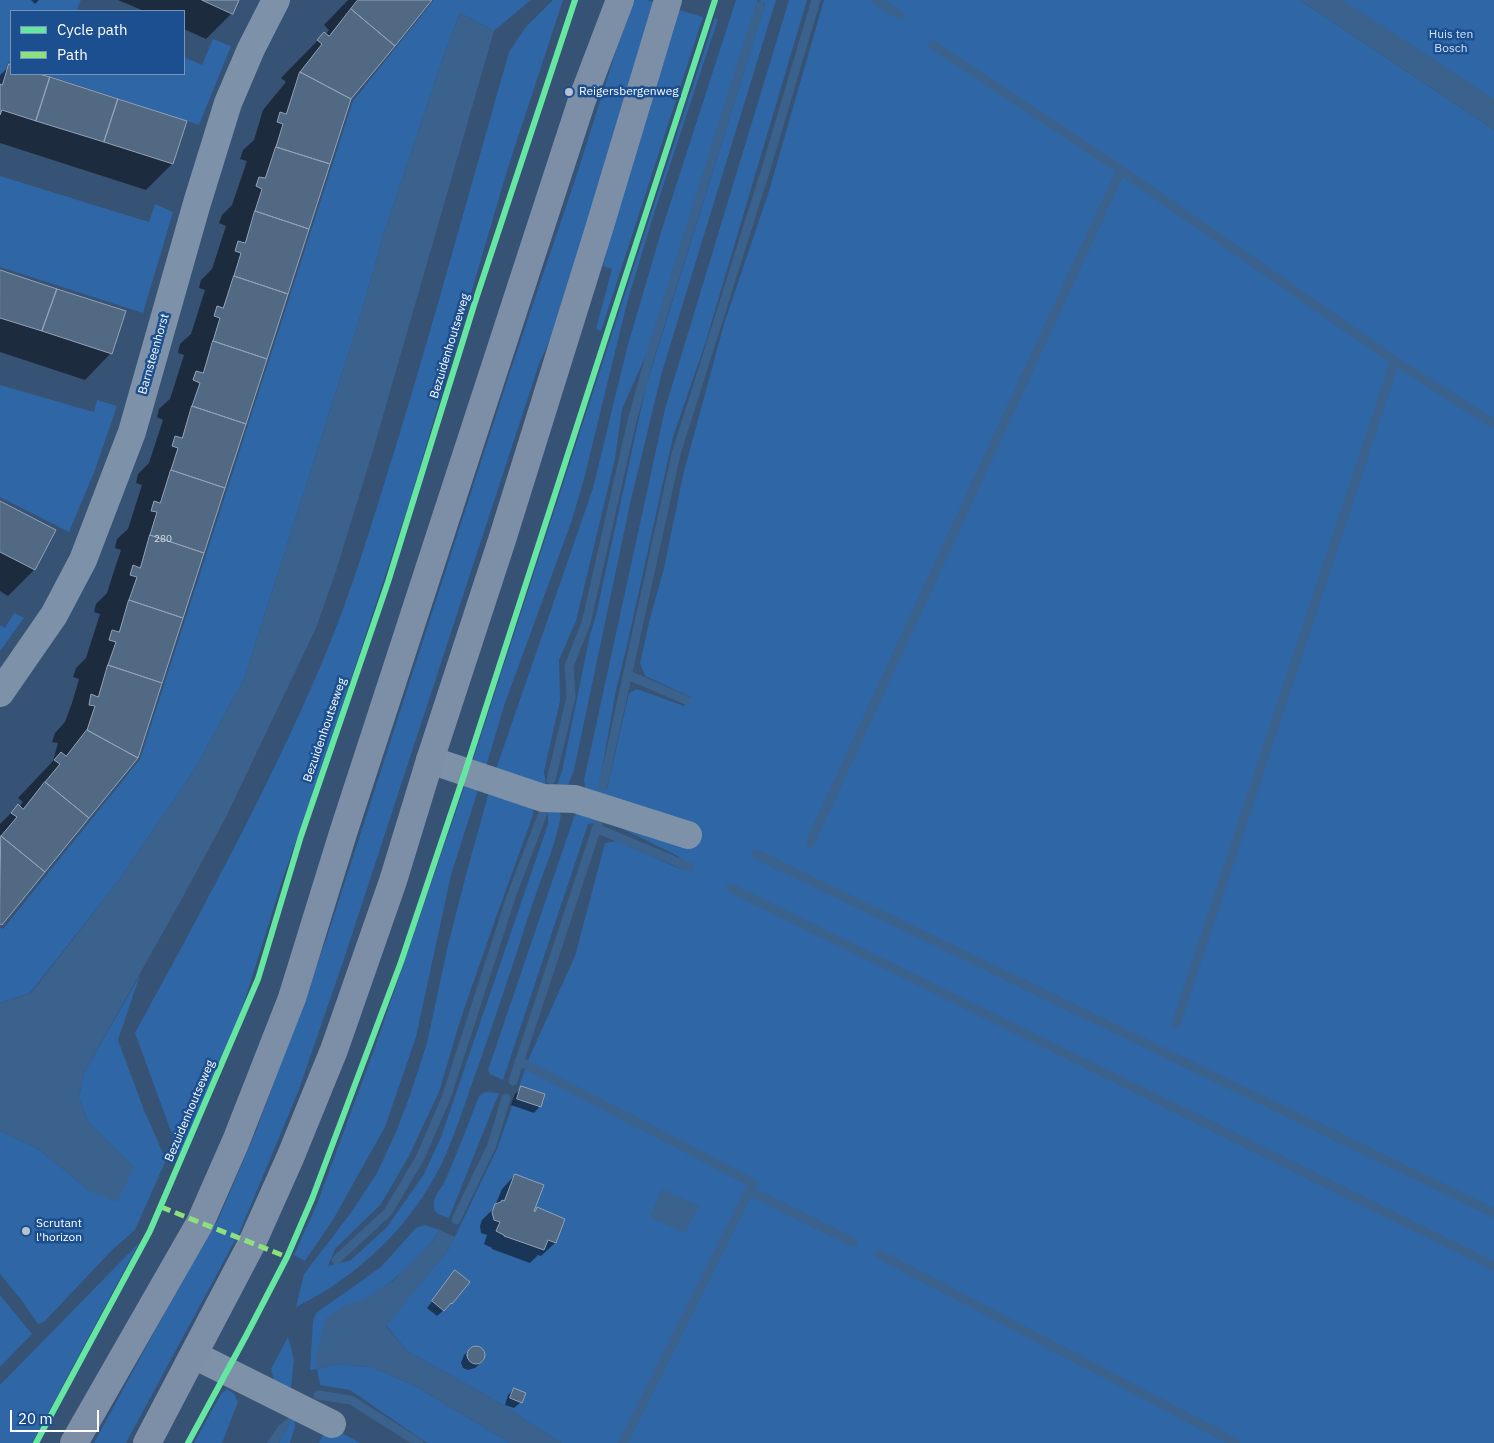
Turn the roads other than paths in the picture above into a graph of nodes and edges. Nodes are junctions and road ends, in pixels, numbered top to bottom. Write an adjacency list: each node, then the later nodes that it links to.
1 (276, 0): 4 (street, Barnsteenhorst)
2 (620, 0): 9 (main road)
3 (668, 0): 5 (main road)
4 (0, 693)
5 (430, 760): 6 (street); 7 (main road)
6 (688, 835)
7 (194, 1355): 8 (street); 10 (main road)
8 (332, 1424)
9 (74, 1443)
10 (146, 1443)

